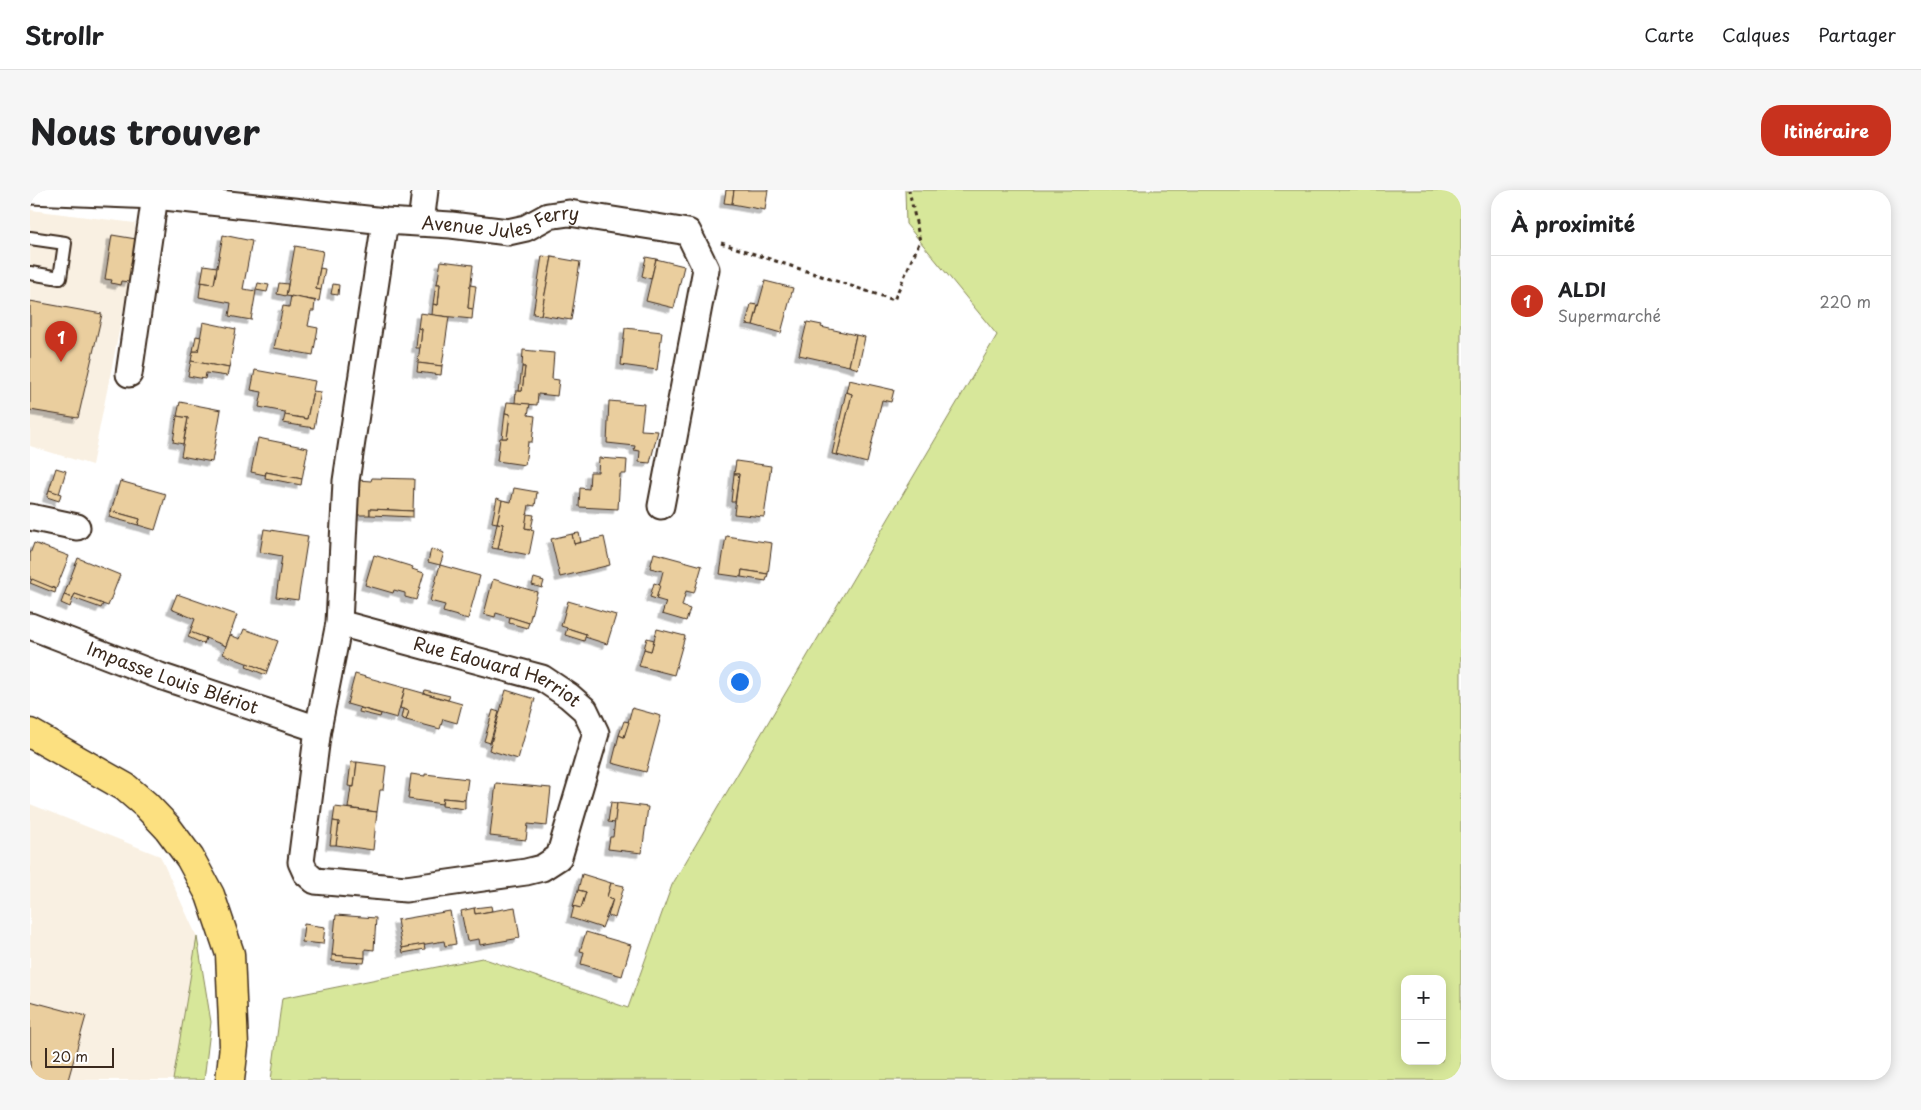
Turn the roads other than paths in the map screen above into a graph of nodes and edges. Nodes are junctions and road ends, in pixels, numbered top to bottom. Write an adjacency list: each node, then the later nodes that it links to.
1 (425, 190): 5 (street)
2 (30, 191): 3 (street, Avenue Jules Ferry)
3 (158, 194): 4 (street, Avenue Jules Ferry); 8 (street)
4 (385, 222): 5 (street, Avenue Jules Ferry); 12 (street, Rue Edouard Herriot)
5 (421, 222): 9 (street, Avenue Jules Ferry)
6 (30, 238): 7 (lane)
7 (30, 273)
8 (129, 374)
9 (661, 506)
10 (30, 518): 11 (street)
11 (77, 527)
12 (339, 623): 14 (street, Rue Edouard Herriot); 14 (street, Rue Edouard Herriot)
13 (30, 626): 14 (street, Impasse Louis Blériot)
14 (318, 729)
15 (30, 733): 17 (main road)
16 (30, 744): 17 (main road)
17 (57, 748): 18 (main road)
18 (230, 1080)

